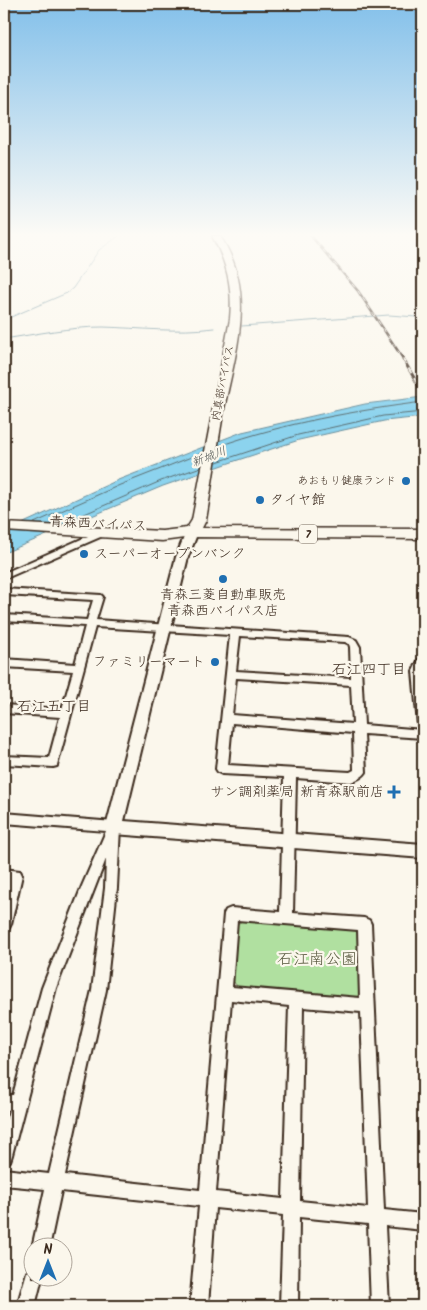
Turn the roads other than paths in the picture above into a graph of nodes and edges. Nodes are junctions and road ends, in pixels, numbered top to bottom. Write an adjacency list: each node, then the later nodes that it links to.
1 (236, 297): 4 (highway, 内真部バイパス)
2 (6, 522): 3 (highway, 青森西バイパス / 7)
3 (103, 530): 4 (highway, 青森西バイパス / 7); 6 (street)
4 (192, 532): 5 (highway, 青森西バイパス / 7); 10 (street)
5 (423, 534)
6 (4, 576)
7 (4, 592): 9 (street)
8 (4, 618): 9 (street)
9 (91, 624): 10 (street); 14 (street)
10 (165, 628): 11 (street); 26 (street)
11 (236, 633): 15 (street); 16 (street)
12 (423, 662): 20 (street)
13 (4, 663): 14 (street)
14 (79, 668): 18 (street)
15 (232, 674): 16 (street); 19 (street)
16 (357, 682): 21 (street)
17 (4, 709): 18 (street)
18 (66, 713): 23 (street)
19 (227, 719): 21 (street); 24 (street)
20 (423, 725)
21 (359, 728): 22 (street); 24 (street)
22 (423, 734)
23 (4, 760)
24 (290, 774): 27 (street)
25 (4, 818): 26 (street)
26 (114, 827): 27 (street); 35 (street); 38 (street)
27 (288, 840): 28 (street); 30 (street)
28 (423, 851)
29 (4, 874): 31 (street)
30 (286, 918): 32 (street); 34 (street)
31 (4, 924)
32 (226, 993): 33 (street); 39 (street)
33 (296, 1000): 34 (street); 40 (street)
34 (368, 1006): 41 (street)
35 (11, 1103): 36 (street)
36 (4, 1155)
37 (4, 1178): 38 (street)
38 (56, 1183): 39 (street); 43 (street)
39 (208, 1199): 40 (street); 46 (street)
40 (292, 1207): 41 (street); 47 (street)
41 (376, 1217): 42 (street); 48 (street)
42 (423, 1222)
43 (42, 1238)
44 (30, 1288): 45 (street)
45 (26, 1306)
46 (199, 1306)
47 (289, 1306)
48 (380, 1306)

